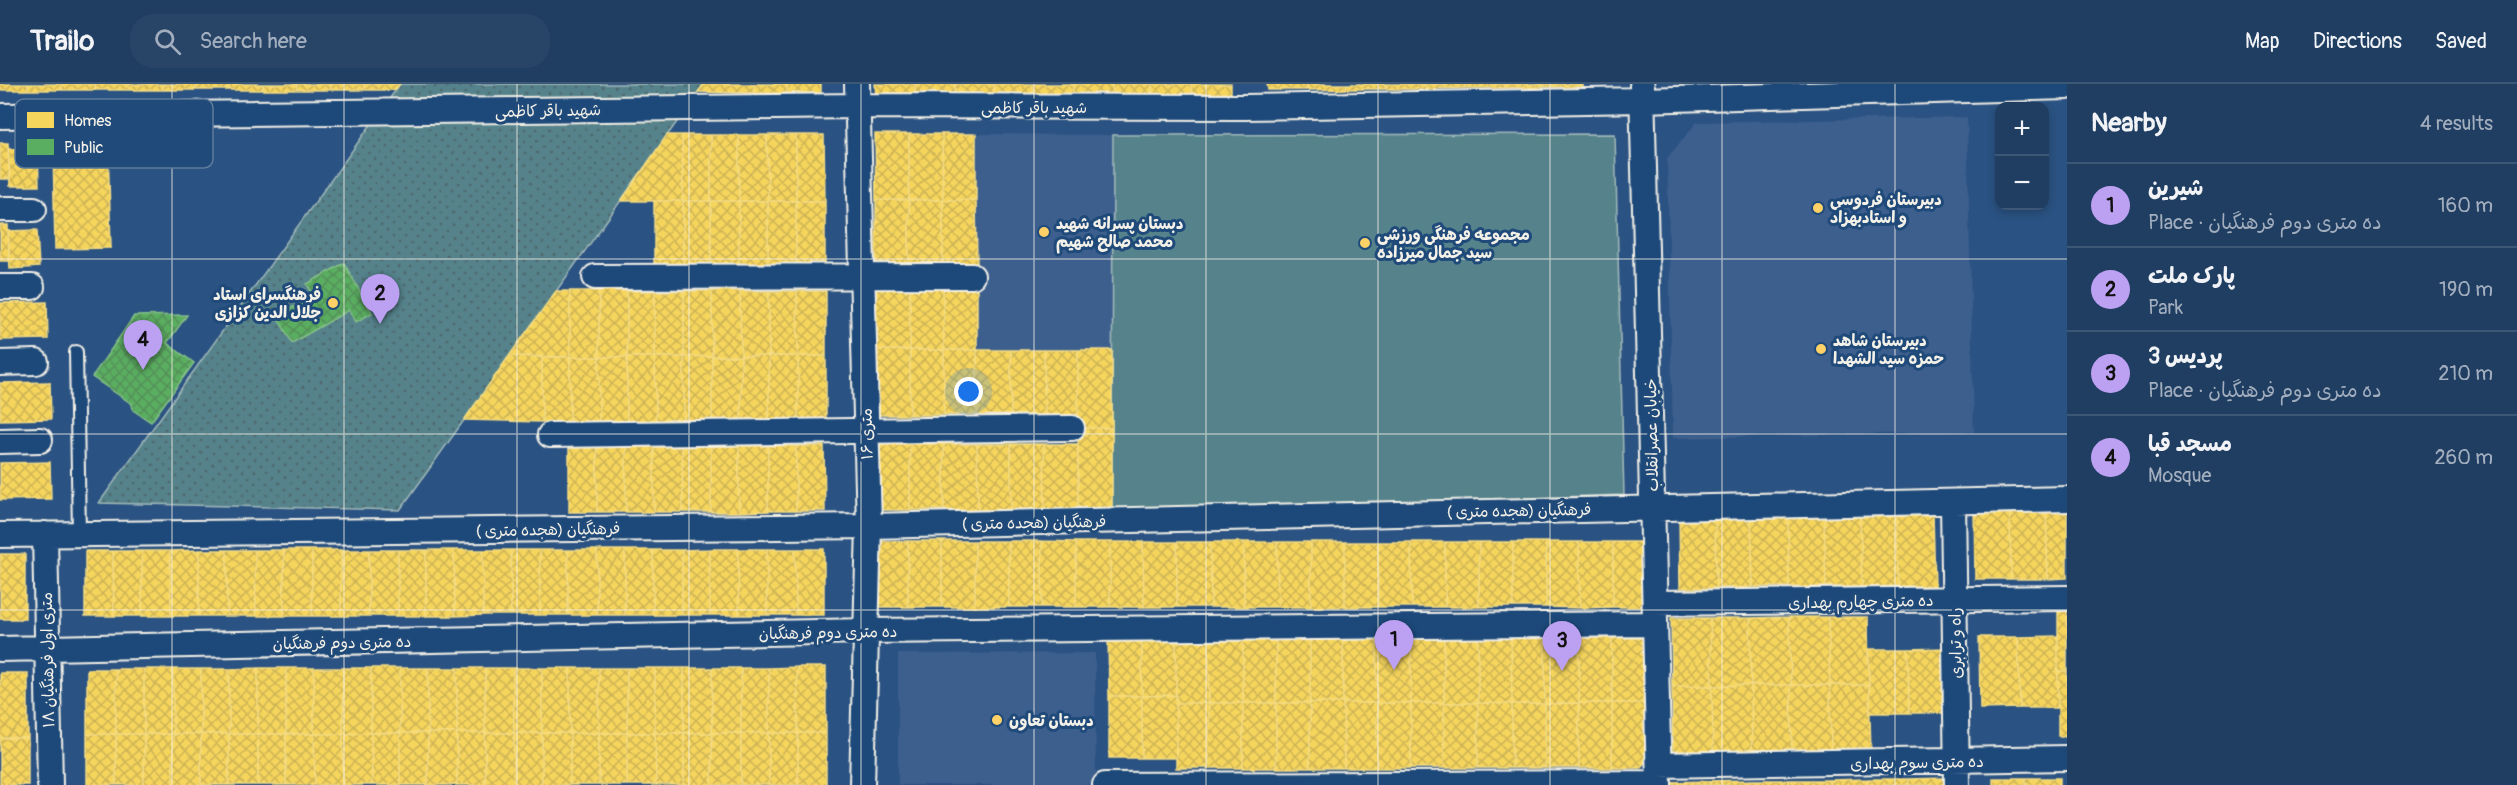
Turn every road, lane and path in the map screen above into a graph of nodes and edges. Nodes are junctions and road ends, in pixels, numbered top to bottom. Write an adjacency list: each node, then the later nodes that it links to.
1 (2067, 87): 2 (street, شهید باقر کاظمی)
2 (1642, 92): 4 (street, شهید باقر کاظمی); 25 (street, خیابان عصرانقلاب)
3 (857, 95): 4 (street, شهید باقر کاظمی); 5 (street, شهید باقر کاظمی); 12 (street, ۱۶ متری)
4 (1245, 95)
5 (213, 111)
6 (0, 116): 7 (street, شهید باقر کاظمی)
7 (15, 116)
8 (0, 209): 9 (street)
9 (34, 209)
10 (972, 276): 12 (street)
11 (595, 277): 12 (street)
12 (862, 278): 19 (street, ۱۶ متری)
13 (0, 287): 14 (street)
14 (32, 287)
15 (76, 352): 28 (lane)
16 (36, 362): 17 (street)
17 (0, 363)
18 (1072, 428): 19 (street)
19 (866, 429): 20 (street); 26 (street, ۱۶ متری)
20 (550, 435)
21 (40, 440): 22 (street)
22 (0, 441)
23 (2067, 500): 24 (street, فرهنگیان (هجده متری ))
24 (1953, 502): 25 (street, فرهنگیان (هجده متری )); 31 (street, راه و ترابری)
25 (1652, 507): 26 (street, فرهنگیان (هجده متری )); 32 (street, خیابان عصرانقلاب)
26 (868, 526): 28 (street, فرهنگیان (هجده متری )); 33 (street, ۱۶ متری)
27 (45, 534): 28 (street, فرهنگیان (هجده متری )); 29 (street, فرهنگیان (هجده متری )); 34 (street, ۱۸ متری اول فرهنگیان)
28 (79, 534)
29 (0, 535)
30 (2067, 597): 31 (street, ده متری چهارم بهداری)
31 (1955, 600): 32 (street, ده متری چهارم بهداری); 37 (street, راه و ترابری)
32 (1655, 614): 33 (street, ده متری دوم فرهنگیان); 38 (street, خیابان عصرانقلاب)
33 (867, 631): 34 (street, ده متری دوم فرهنگیان); 40 (street, ۱۶ متری)
34 (46, 648): 35 (street, ده متری دوم فرهنگیان); 39 (street, ۱۸ متری اول فرهنگیان)
35 (0, 649)
36 (2067, 758): 37 (street, ده متری سوم بهداری)
37 (1957, 773): 38 (street, ده متری سوم بهداری)
38 (1659, 778): 41 (street, ده متری سوم بهداری)
39 (50, 785)
40 (862, 785)
41 (1105, 785)

